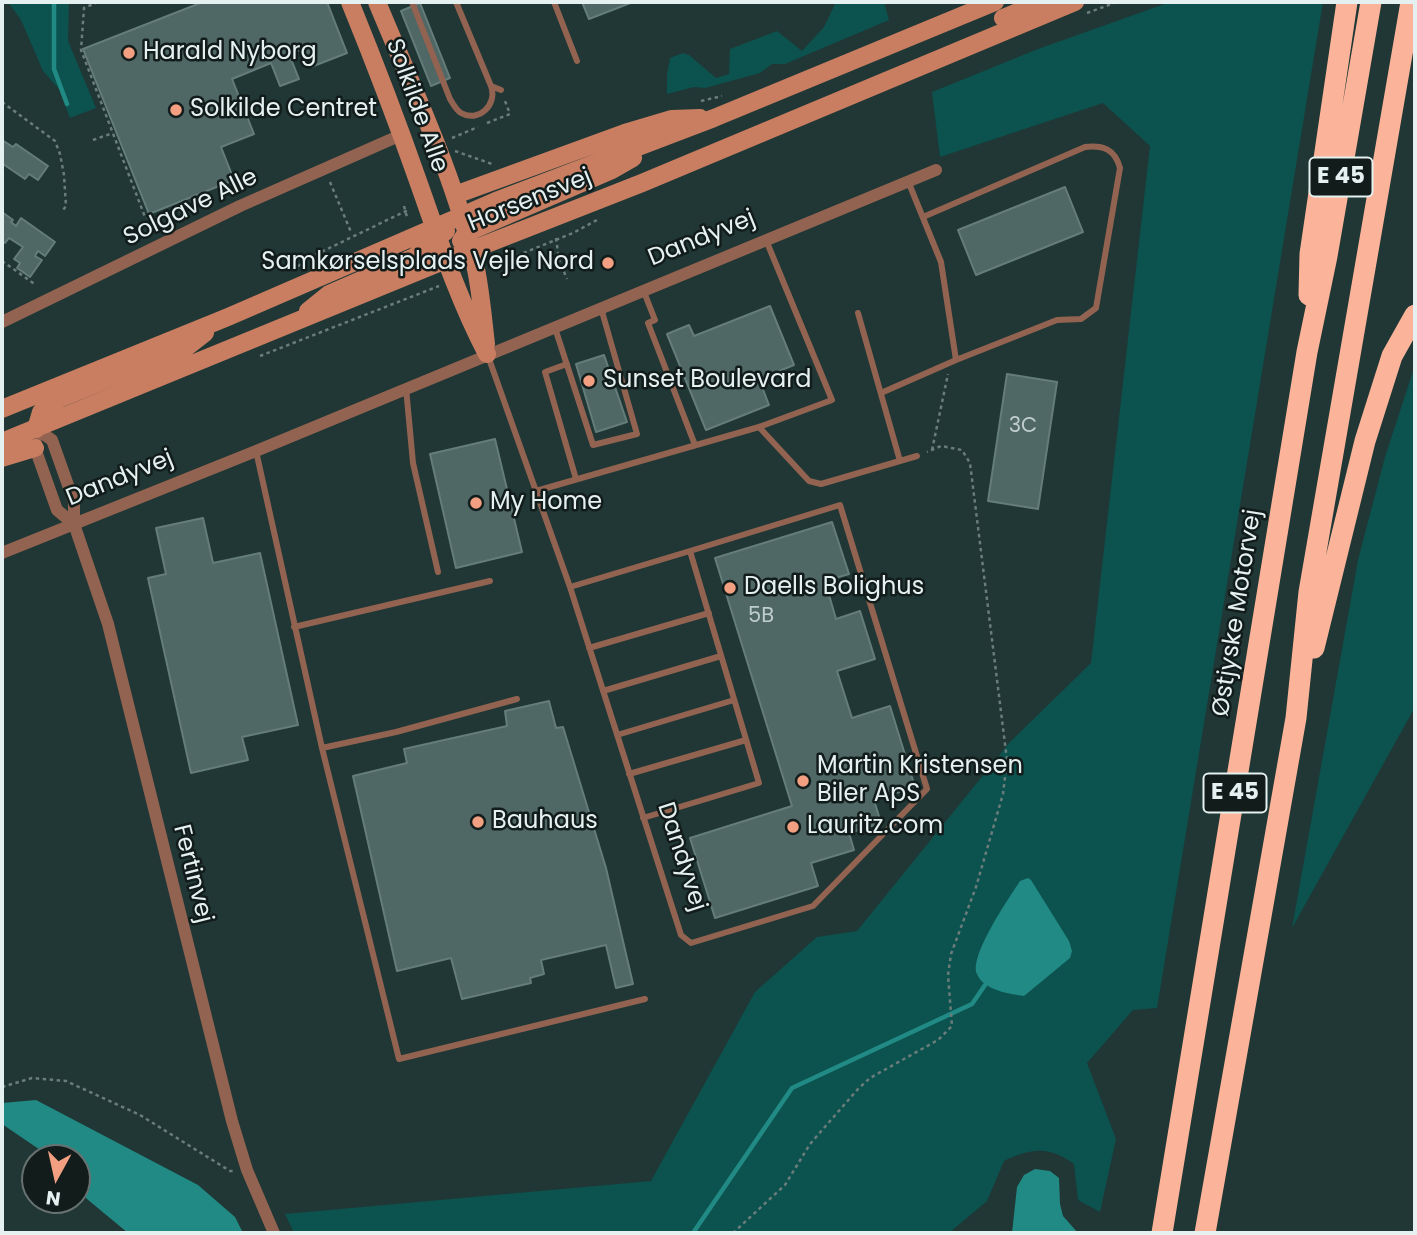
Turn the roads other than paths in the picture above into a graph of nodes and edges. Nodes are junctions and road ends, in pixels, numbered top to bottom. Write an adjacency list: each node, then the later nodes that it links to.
1 (350, 2): 17 (main road, Solkilde Alle)
2 (377, 2): 20 (main road, Solkilde Alle)
3 (412, 2): 14 (lane)
4 (456, 2): 14 (lane)
5 (554, 2): 12 (lane)
6 (995, 2): 16 (main road, Horsensvej)
7 (1042, 2): 13 (main road)
8 (1075, 2): 13 (main road, Horsensvej)
9 (1347, 2): 34 (highway)
10 (1371, 2): 34 (highway, Østjyske Motorvej / E 45)
11 (1411, 2): 66 (highway, E 45)
12 (578, 61)
13 (893, 77): 23 (main road, Horsensvej)
14 (491, 86): 15 (lane)
15 (501, 90)
16 (714, 118): 20 (main road); 23 (main road, Horsensvej)
17 (401, 135): 22 (main road, Solkilde Alle); 31 (street, Solgave Alle)
18 (936, 170): 19 (street, Dandyvej)
19 (908, 181): 21 (lane); 24 (street, Dandyvej)
20 (454, 195): 23 (main road, Solkilde Alle)
21 (923, 217): 36 (lane); 36 (lane)
22 (436, 233): 23 (main road, Horsensvej); 25 (main road, Solkilde Alle); 30 (main road, Horsensvej); 32 (main road)
23 (466, 233): 25 (main road, Horsensvej); 35 (main road, Dandyvej)
24 (766, 240): 26 (street, Dandyvej); 42 (lane)
25 (446, 260): 32 (main road, Horsensvej); 35 (main road, Dandyvej)
26 (644, 290): 27 (street, Dandyvej); 45 (lane)
27 (601, 308): 33 (street, Dandyvej); 37 (lane)
28 (858, 313): 39 (lane)
29 (1415, 315): 66 (highway)
30 (228, 317): 40 (main road, Horsensvej); 43 (main road)
31 (2, 322)
32 (292, 324): 43 (main road, Horsensvej)
33 (555, 327): 35 (street, Dandyvej); 37 (lane)
34 (1307, 352): 74 (highway, Østjyske Motorvej / E 45)
35 (487, 354): 38 (street, Dandyvej); 52 (lane, Dandyvej)
36 (956, 360): 39 (lane)
37 (567, 364): 51 (lane)
38 (407, 388): 47 (street, Dandyvej); 56 (lane)
39 (881, 393): 50 (lane)
40 (23, 400): 41 (main road, Horsensvej); 43 (main road)
41 (2, 409)
42 (759, 427): 45 (lane); 50 (lane)
43 (36, 429): 44 (main road, Horsensvej); 46 (street, Fertinvej); 53 (street, Fertinvej)
44 (2, 442)
45 (695, 445): 51 (lane)
46 (35, 448): 49 (main road); 53 (street, Fertinvej)
47 (256, 451): 53 (street, Dandyvej); 60 (lane)
48 (917, 456): 50 (lane)
49 (2, 458)
50 (900, 461)
51 (576, 479): 52 (lane)
52 (536, 491): 58 (lane, Dandyvej)
53 (74, 524): 55 (street, Dandyvej); 73 (street, Fertinvej)
54 (690, 551): 58 (lane); 59 (lane); 71 (lane, Dandyvej)
55 (2, 554)
56 (438, 572)
57 (490, 581): 60 (lane)
58 (570, 587): 61 (lane, Dandyvej)
59 (709, 613): 61 (lane); 62 (lane)
60 (294, 627): 69 (lane)
61 (589, 648): 63 (lane, Dandyvej)
62 (721, 656): 63 (lane); 65 (lane)
63 (603, 691): 67 (lane, Dandyvej)
64 (517, 699): 69 (lane)
65 (734, 700): 67 (lane); 68 (lane)
66 (1296, 718): 75 (highway, E 45)
67 (617, 735): 70 (lane, Dandyvej)
68 (746, 740): 70 (lane); 71 (lane)
69 (321, 748): 72 (lane)
70 (629, 774): 71 (lane, Dandyvej)
71 (643, 818)
72 (645, 999)
73 (274, 1233)
74 (1162, 1233)
75 (1205, 1233)

